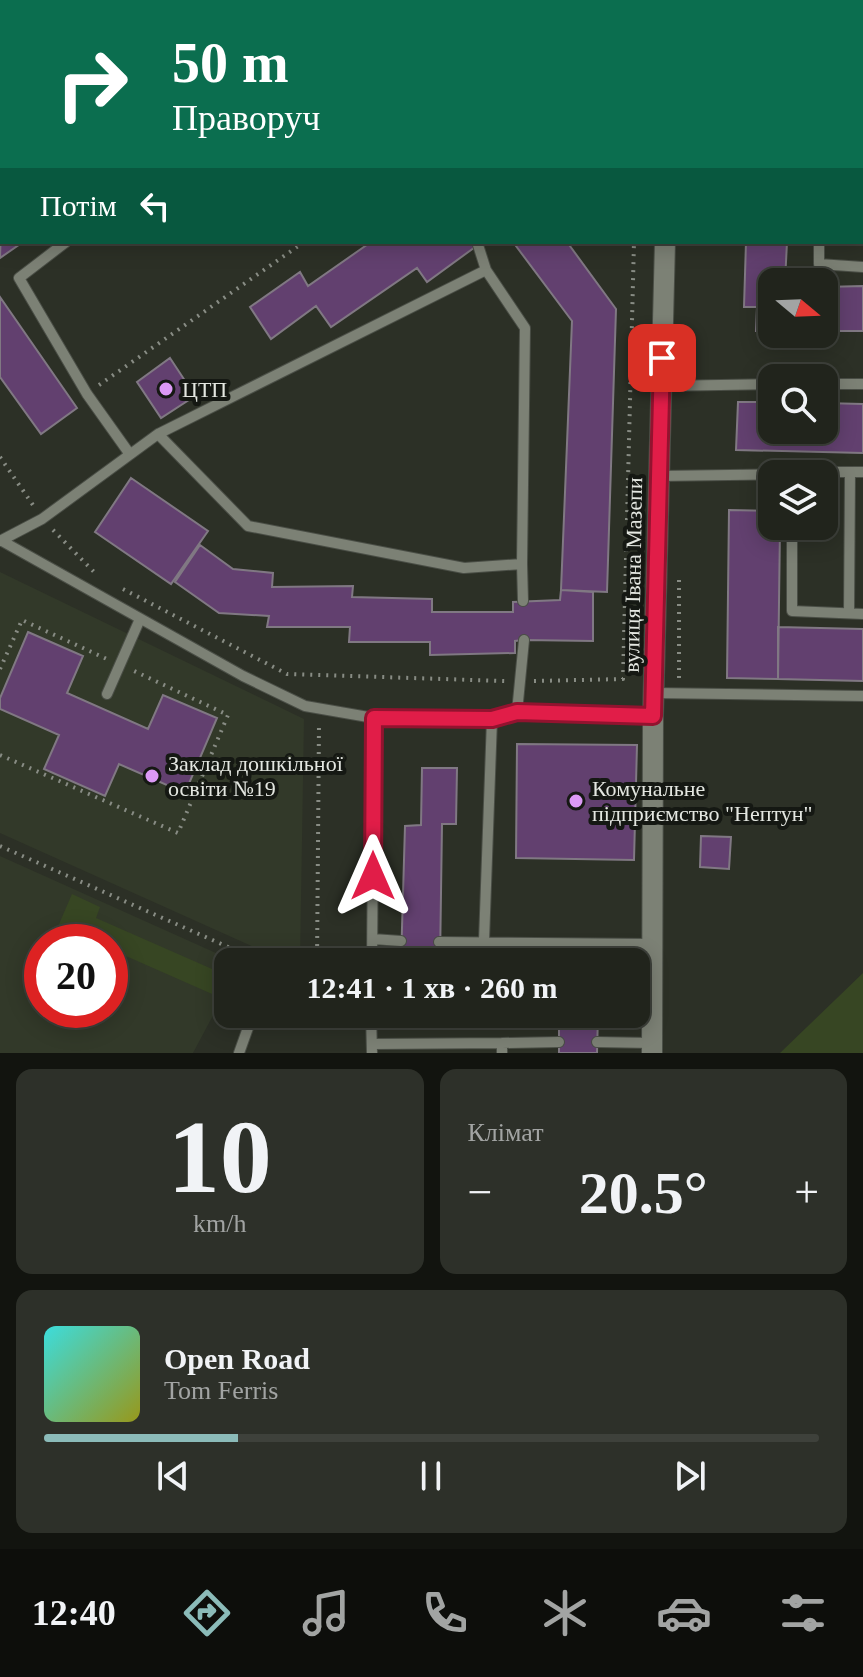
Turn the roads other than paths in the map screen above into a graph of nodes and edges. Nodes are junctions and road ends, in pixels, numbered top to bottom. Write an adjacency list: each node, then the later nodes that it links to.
1 (63, 244): 12 (lane)
2 (665, 244): 10 (street, вулиця Івана Мазепи)
3 (819, 244): 5 (lane)
4 (478, 245): 6 (lane)
5 (863, 267)
6 (486, 270): 11 (lane); 20 (lane)
7 (758, 384): 10 (lane)
8 (838, 384): 9 (lane)
9 (863, 384)
10 (661, 386): 17 (street, вулиця Івана Мазепи)
11 (158, 434): 12 (lane); 20 (lane)
12 (129, 453): 19 (lane)
13 (838, 472): 14 (lane)
14 (850, 472): 15 (lane); 22 (lane)
15 (863, 472)
16 (758, 474): 17 (lane)
17 (659, 476): 26 (street, вулиця Івана Мазепи)
18 (792, 540): 22 (lane)
19 (1, 541): 24 (lane)
20 (522, 564): 21 (lane)
21 (523, 601)
22 (849, 613): 23 (lane)
23 (863, 614)
24 (140, 619): 27 (lane); 31 (lane)
25 (524, 640): 29 (lane)
26 (654, 693): 28 (lane); 30 (street, вулиця Івана Мазепи)
27 (107, 694)
28 (863, 696)
29 (517, 712): 30 (lane); 32 (lane)
30 (653, 716): 37 (street, вулиця Івана Мазепи)
31 (374, 718): 32 (lane); 33 (lane)
32 (492, 719): 35 (lane)
33 (373, 939): 34 (lane); 38 (lane)
34 (401, 941)
35 (484, 941): 36 (lane); 37 (lane)
36 (439, 942)
37 (653, 944): 45 (street, вулиця Івана Мазепи)
38 (373, 948)
39 (248, 1028): 46 (lane)
40 (371, 1028): 43 (lane)
41 (559, 1042): 44 (lane)
42 (597, 1042): 45 (lane)
43 (372, 1048): 44 (lane)
44 (502, 1048)
45 (652, 1048)
46 (239, 1053)

